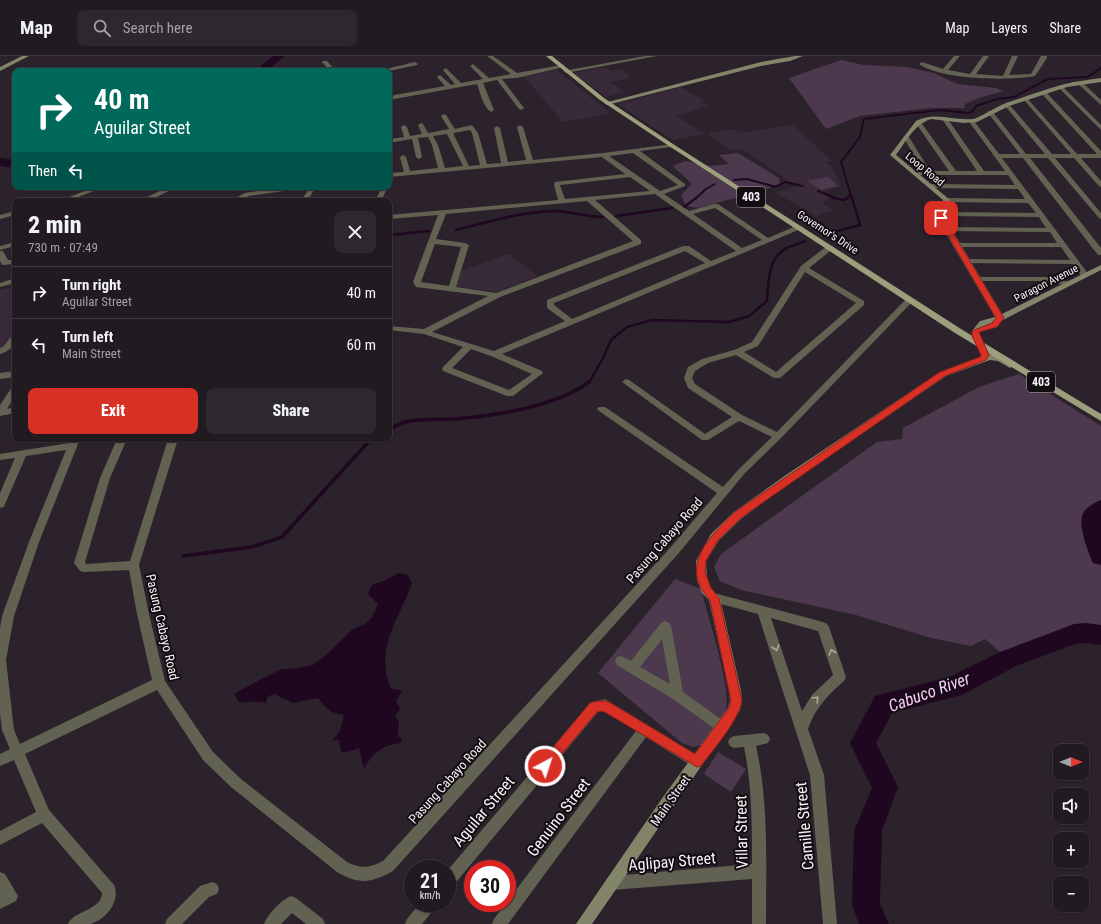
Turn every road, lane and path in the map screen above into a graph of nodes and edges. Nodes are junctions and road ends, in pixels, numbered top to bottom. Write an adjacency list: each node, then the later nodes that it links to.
1 (26, 56): 17 (street)
2 (490, 56): 22 (street)
3 (548, 56): 19 (main road, Governor's Drive / 403)
4 (654, 56): 19 (street)
5 (786, 56): 13 (street)
6 (800, 56): 13 (street)
7 (957, 56): 21 (street)
8 (986, 56): 24 (street)
9 (1015, 56): 25 (street)
10 (1044, 56): 25 (street)
11 (325, 62): 16 (street)
12 (416, 64): 18 (street)
13 (761, 64): 39 (street)
14 (922, 64): 21 (street)
15 (473, 66): 28 (street)
16 (330, 68)
17 (0, 69)
18 (392, 69)
19 (564, 69): 22 (street); 39 (main road, Governor's Drive / 403)
20 (446, 70): 32 (street)
21 (944, 71): 24 (street)
22 (517, 76): 26 (street)
23 (440, 77): 34 (street)
24 (971, 77): 25 (street)
25 (1005, 78)
26 (499, 79): 28 (street); 42 (street)
27 (1101, 80): 31 (street)
28 (488, 81): 30 (street)
29 (433, 82): 35 (street)
30 (480, 83): 32 (street); 43 (street)
31 (1080, 83): 33 (street); 40 (street)
32 (460, 86): 34 (street)
33 (1061, 87): 36 (street); 54 (street)
34 (450, 88): 35 (street)
35 (438, 90): 37 (street)
36 (1044, 93): 38 (street); 68 (street)
37 (392, 98)
38 (1026, 99): 41 (street); 67 (street)
39 (607, 103): 61 (main road, Governor's Drive / 403)
40 (1101, 103)
41 (1007, 105): 44 (street); 66 (street)
42 (521, 108)
43 (491, 110)
44 (990, 112): 48 (street); 65 (street)
45 (444, 116): 55 (street)
46 (945, 119): 47 (street); 48 (street); 79 (street)
47 (918, 122): 58 (street, Loop Road); 78 (street)
48 (972, 122): 64 (street)
49 (421, 125): 56 (street)
50 (441, 125): 55 (street)
51 (404, 127): 59 (street)
52 (520, 127): 71 (street)
53 (496, 128): 72 (street)
54 (1101, 128)
55 (449, 131): 56 (street); 73 (street); 74 (street)
56 (428, 135): 57 (street); 75 (street)
57 (415, 137): 59 (street); 70 (street)
58 (906, 137): 76 (street, Loop Road); 77 (street)
59 (408, 138): 60 (street)
60 (392, 141)
61 (671, 146): 62 (street); 107 (main road, Governor's Drive / 403)
62 (635, 151): 63 (street); 91 (street)
63 (603, 155): 71 (street); 83 (street)
64 (998, 156): 65 (street); 80 (street)
65 (1025, 156): 66 (street); 119 (street)
66 (1050, 156): 67 (street); 106 (street)
67 (1076, 156): 68 (street); 84 (street)
68 (1101, 156)
69 (403, 157): 81 (street)
70 (419, 157)
71 (530, 162): 72 (street)
72 (505, 164): 73 (street)
73 (484, 166): 74 (street)
74 (467, 168): 75 (street)
75 (442, 170): 81 (street)
76 (914, 173): 77 (street); 85 (street, Loop Road)
77 (928, 173): 78 (street)
78 (954, 173): 79 (street)
79 (982, 173): 80 (street)
80 (1010, 173): 86 (street)
81 (408, 174): 82 (street)
82 (392, 175)
83 (631, 175): 91 (street); 97 (street)
84 (1101, 185)
85 (930, 186): 86 (street); 96 (street, Loop Road)
86 (1020, 187): 98 (street)
87 (93, 190): 92 (street)
88 (167, 190): 93 (street)
89 (260, 190): 90 (street)
90 (247, 191): 94 (street)
91 (657, 193): 95 (street); 101 (street)
92 (70, 198)
93 (149, 198)
94 (237, 198)
95 (589, 199): 97 (street); 132 (street)
96 (947, 200): 98 (street); 102 (street, Loop Road)
97 (562, 201): 99 (street)
98 (1031, 201): 103 (street)
99 (443, 212): 105 (street); 110 (street)
100 (12, 214): 104 (street)
101 (687, 214): 111 (street); 117 (street)
102 (942, 214): 103 (street); 108 (street)
103 (1041, 215): 109 (street)
104 (0, 217)
105 (392, 217)
106 (1101, 217)
107 (800, 228): 111 (street); 116 (main road, Governor's Drive / 403)
108 (947, 229): 109 (street); 113 (street)
109 (1052, 230): 114 (street)
110 (432, 241): 131 (street); 131 (street)
111 (768, 241): 117 (street)
112 (12, 245): 115 (street)
113 (957, 245): 114 (street); 120 (street)
114 (1063, 245): 122 (street)
115 (0, 248)
116 (830, 248): 125 (street); 133 (main road, Governor's Drive / 403)
117 (741, 251): 123 (street)
118 (0, 253): 121 (street)
119 (1101, 253)
120 (967, 261): 122 (street); 127 (street)
121 (12, 262)
122 (1075, 262): 126 (street)
123 (709, 264): 135 (street); 135 (street)
124 (1101, 267): 126 (street, Paragon Avenue)
125 (804, 268): 144 (street); 144 (street)
126 (1085, 275): 129 (street, Paragon Avenue)
127 (977, 279): 129 (street); 134 (street)
128 (12, 282): 130 (street)
129 (1068, 284): 134 (street, Paragon Avenue)
130 (0, 285)
131 (452, 289): 132 (street)
132 (497, 295): 139 (street)
133 (910, 300): 137 (main road, Governor's Drive / 403); 157 (street, Pasung Cabayo Road)
134 (1000, 318): 138 (street, Paragon Avenue)
135 (570, 322): 145 (street)
136 (392, 328): 139 (street)
137 (958, 331): 138 (street, Paragon Avenue); 142 (main road, Governor's Drive / 403)
138 (976, 331): 142 (street)
139 (425, 332): 141 (street)
140 (12, 342): 143 (street)
141 (469, 346): 145 (street); 145 (street)
142 (981, 346): 146 (street); 147 (main road, Governor's Drive / 403)
143 (0, 351)
144 (737, 352): 156 (street)
145 (494, 354)
146 (983, 358): 147 (street); 167 (street, Main Street)
147 (1023, 372): 155 (main road, Governor's Drive / 403)
148 (12, 374): 149 (street)
149 (0, 376)
150 (626, 382): 156 (street)
151 (12, 394): 154 (street)
152 (602, 409): 164 (street)
153 (12, 410): 154 (street)
154 (0, 412)
155 (1099, 415)
156 (739, 417): 157 (street)
157 (778, 436): 164 (street, Pasung Cabayo Road)
158 (73, 442): 161 (street); 169 (street)
159 (121, 442): 166 (street)
160 (172, 442): 166 (street, Pasung Cabayo Road)
161 (22, 454): 162 (street); 163 (street)
162 (0, 457)
163 (4, 485): 165 (street)
164 (724, 493): 172 (street, Pasung Cabayo Road)
165 (0, 504)
166 (134, 565): 172 (street, Pasung Cabayo Road)
167 (714, 598): 168 (street); 174 (street, Main Street)
168 (763, 612): 175 (street, Camille Street, one-way to 175); 175 (street, one-way to 168)
169 (0, 660): 180 (street)
170 (621, 661): 171 (street)
171 (633, 667): 173 (street); 173 (street)
172 (159, 683): 180 (street)
173 (677, 695): 174 (street)
174 (722, 727): 182 (street, Main Street)
175 (802, 728): 200 (street, Camille Street)
176 (644, 730): 182 (street, Aguilar Street); 185 (street, Aguilar Street); 197 (street, Genuino Street)
177 (764, 739): 178 (street)
178 (749, 741): 179 (street); 186 (street, Villar Street)
179 (734, 742)
180 (17, 752): 181 (street); 183 (street)
181 (0, 760)
182 (697, 762): 188 (street, Main Street)
183 (44, 815): 184 (street); 192 (street)
184 (0, 838)
185 (456, 871)
186 (758, 872): 188 (street, Aglipay Street); 199 (street, Villar Street)
187 (0, 879): 190 (street)
188 (612, 883): 198 (street, Main Street)
189 (212, 889): 193 (street)
190 (0, 902)
191 (422, 912): 196 (street)
192 (75, 924)
193 (172, 924)
194 (271, 924): 195 (street)
195 (318, 924)
196 (412, 924)
197 (499, 924)
198 (583, 924)
199 (759, 924)
200 (830, 924)

